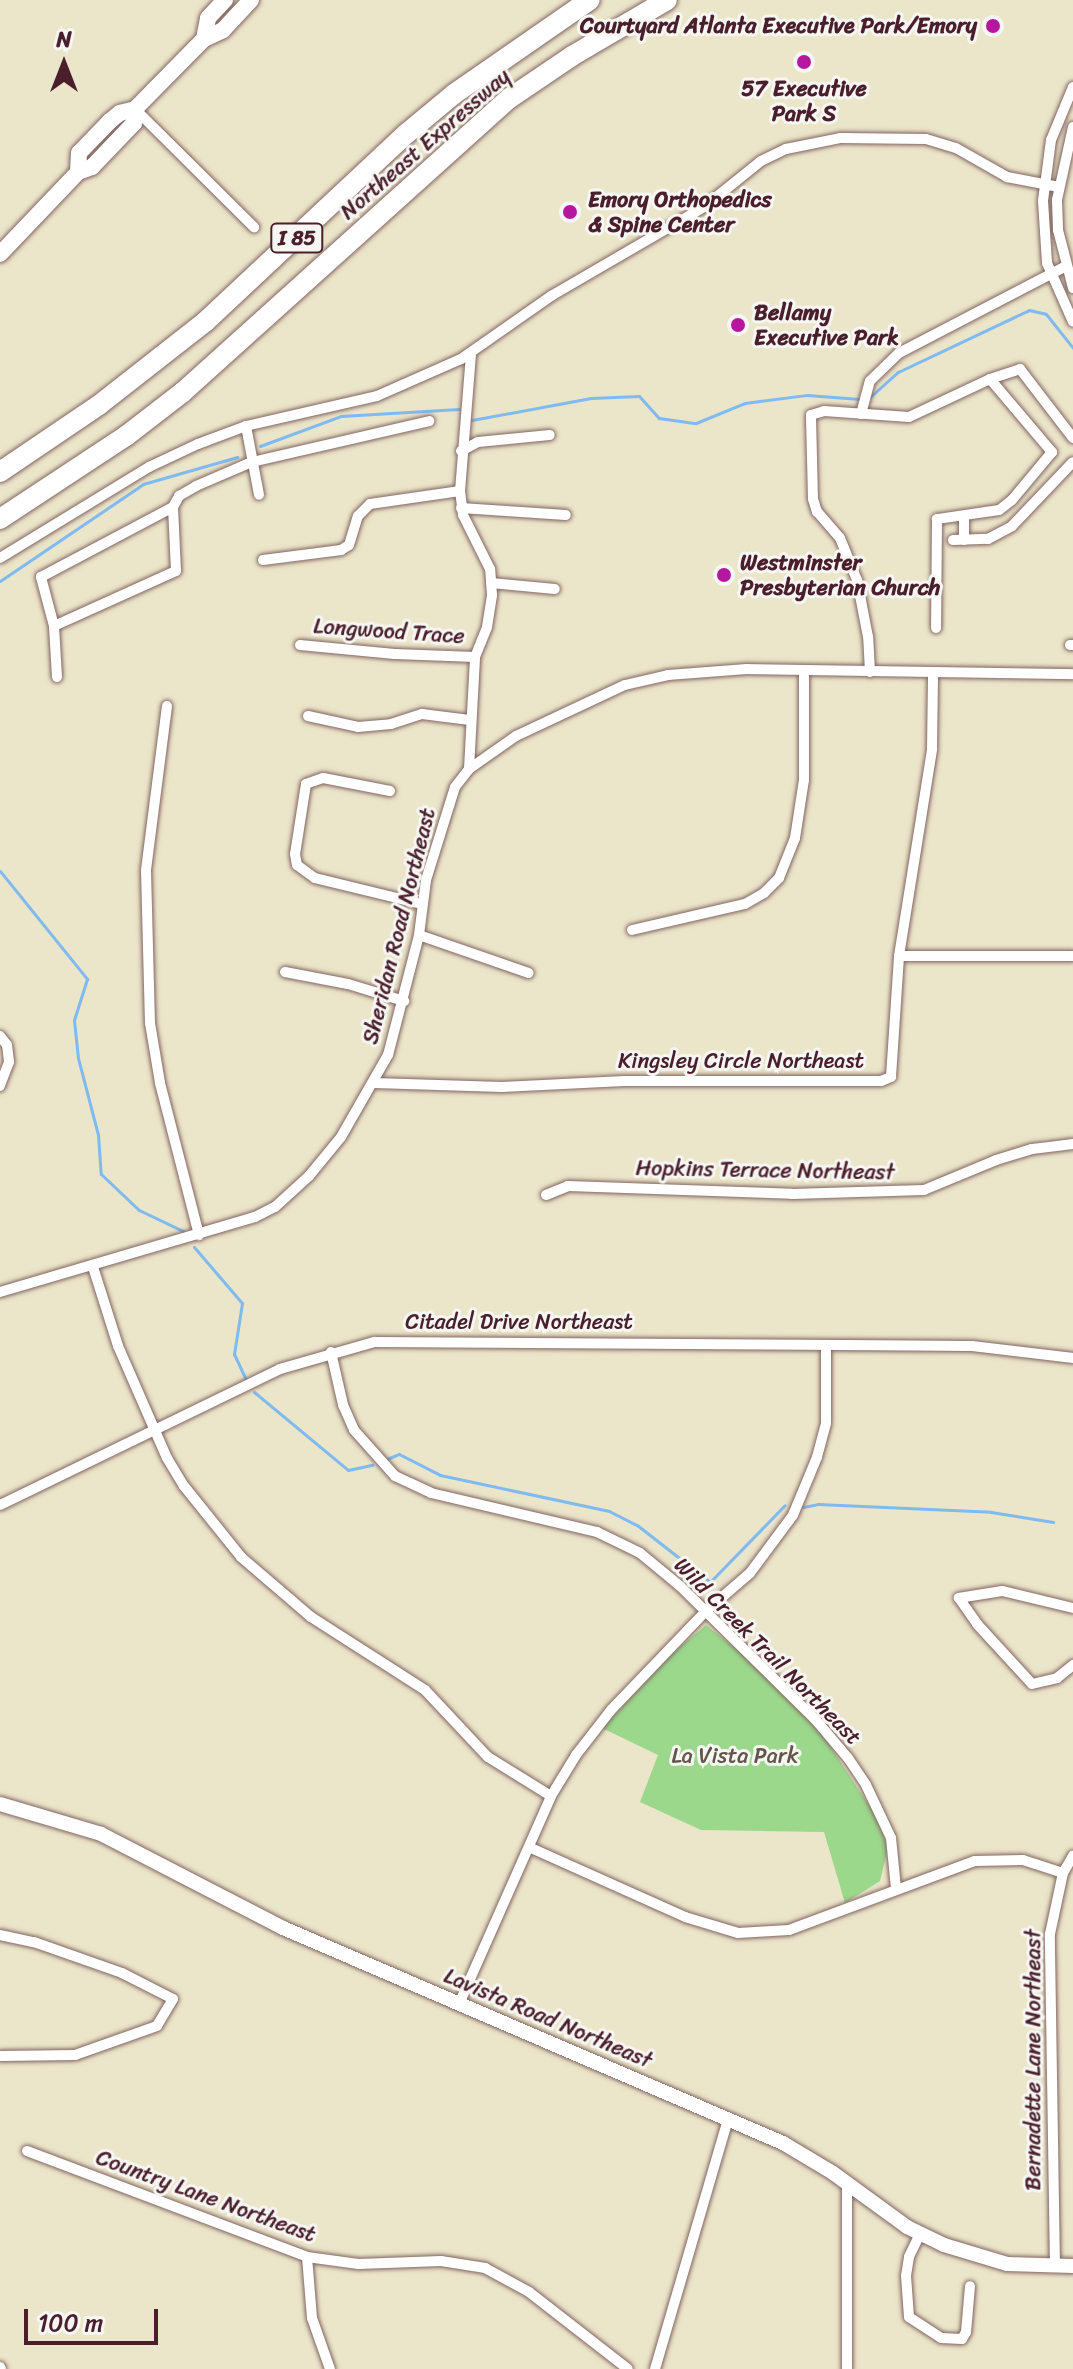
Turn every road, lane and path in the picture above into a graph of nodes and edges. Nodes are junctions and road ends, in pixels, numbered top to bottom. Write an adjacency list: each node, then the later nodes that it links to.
1 (225, 0): 5 (main road)
2 (251, 0): 5 (main road)
3 (590, 0): 27 (highway, Northeast Expressway / I 85)
4 (667, 0): 34 (highway, Northeast Expressway / I 85)
5 (204, 39): 7 (main road)
6 (1073, 87): 9 (street)
7 (135, 109): 11 (street); 12 (main road)
8 (1073, 127): 10 (street)
9 (1044, 185): 10 (street); 14 (street); 17 (street)
10 (1059, 187): 13 (street)
11 (254, 227)
12 (0, 254)
13 (1066, 266): 14 (street); 15 (street)
14 (1051, 272): 16 (street); 19 (street)
15 (1073, 288)
16 (1073, 322)
17 (471, 353): 21 (street); 24 (street)
18 (990, 379): 19 (street); 23 (street); 33 (street)
19 (861, 414): 44 (street)
20 (429, 421): 25 (street)
21 (246, 426): 25 (street); 35 (street)
22 (550, 435): 24 (street)
23 (1073, 438)
24 (461, 451): 28 (street)
25 (252, 462): 29 (street); 30 (street)
26 (1073, 462): 33 (street)
27 (0, 472)
28 (460, 491): 31 (street); 36 (street)
29 (259, 495)
30 (173, 507): 39 (street); 39 (street)
31 (461, 508): 32 (street); 37 (street)
32 (566, 515)
33 (964, 516): 40 (street)
34 (0, 519)
35 (0, 558)
36 (263, 560)
37 (491, 583): 38 (street); 42 (street)
38 (555, 589)
39 (54, 626): 47 (street)
40 (936, 628)
41 (300, 645): 42 (street, Longwood Trace)
42 (475, 657): 50 (street)
43 (804, 671): 44 (street, Sheridan Road Northeast); 51 (street, Sheridan Road Northeast); 54 (street)
44 (870, 672): 45 (street, Sheridan Road Northeast)
45 (933, 673): 46 (street, Sheridan Road Northeast); 56 (street, Kingsley Circle Northeast)
46 (1073, 674)
47 (57, 677)
48 (167, 706): 66 (street)
49 (308, 716): 50 (street)
50 (470, 720): 51 (street)
51 (469, 769): 53 (street, Sheridan Road Northeast)
52 (390, 791): 53 (street)
53 (422, 904): 55 (street, Sheridan Road Northeast)
54 (632, 930)
55 (419, 935): 59 (street); 60 (street, Sheridan Road Northeast)
56 (899, 956): 57 (street); 62 (street, Kingsley Circle Northeast)
57 (1073, 956)
58 (285, 972): 60 (street)
59 (529, 973)
60 (404, 1001): 62 (street, Sheridan Road Northeast)
61 (0, 1036): 63 (street)
62 (374, 1083): 66 (street, Sheridan Road Northeast)
63 (0, 1086)
64 (1073, 1144): 65 (street, Hopkins Terrace Northeast)
65 (546, 1195)
66 (199, 1235): 67 (street, Sheridan Road Northeast)
67 (93, 1267): 68 (street, Sheridan Road Northeast); 72 (street)
68 (0, 1292)
69 (826, 1346): 70 (street, Citadel Drive Northeast); 71 (street, Citadel Drive Northeast); 75 (street)
70 (331, 1352): 72 (street, Citadel Drive Northeast); 75 (street, Wild Creek Trail Northeast)
71 (1073, 1358)
72 (155, 1429): 73 (street, Citadel Drive Northeast); 77 (street)
73 (0, 1505)
74 (1073, 1608): 76 (street)
75 (706, 1611): 77 (street); 82 (street, Wild Creek Trail Northeast)
76 (1073, 1665)
77 (551, 1796): 79 (street)
78 (0, 1804): 84 (main road, Lavista Road Northeast)
79 (531, 1848): 82 (street); 84 (street)
80 (1073, 1856): 81 (street, Bernadette Lane Northeast)
81 (1063, 1873): 82 (street); 92 (street, Bernadette Lane Northeast)
82 (896, 1888)
83 (0, 1935): 85 (street)
84 (459, 2004): 86 (main road, Lavista Road Northeast)
85 (0, 2056)
86 (728, 2119): 88 (main road, Lavista Road Northeast); 96 (street)
87 (27, 2151): 90 (street, Country Lane Northeast)
88 (847, 2183): 89 (main road, Lavista Road Northeast); 97 (street)
89 (920, 2234): 92 (main road, Lavista Road Northeast); 93 (street)
90 (307, 2257): 94 (street); 95 (street, Country Lane Northeast)
91 (1073, 2266): 92 (main road, Lavista Road Northeast)
92 (1055, 2267)
93 (970, 2286)
94 (330, 2369)
95 (628, 2369)
96 (655, 2369)
97 (847, 2369)

